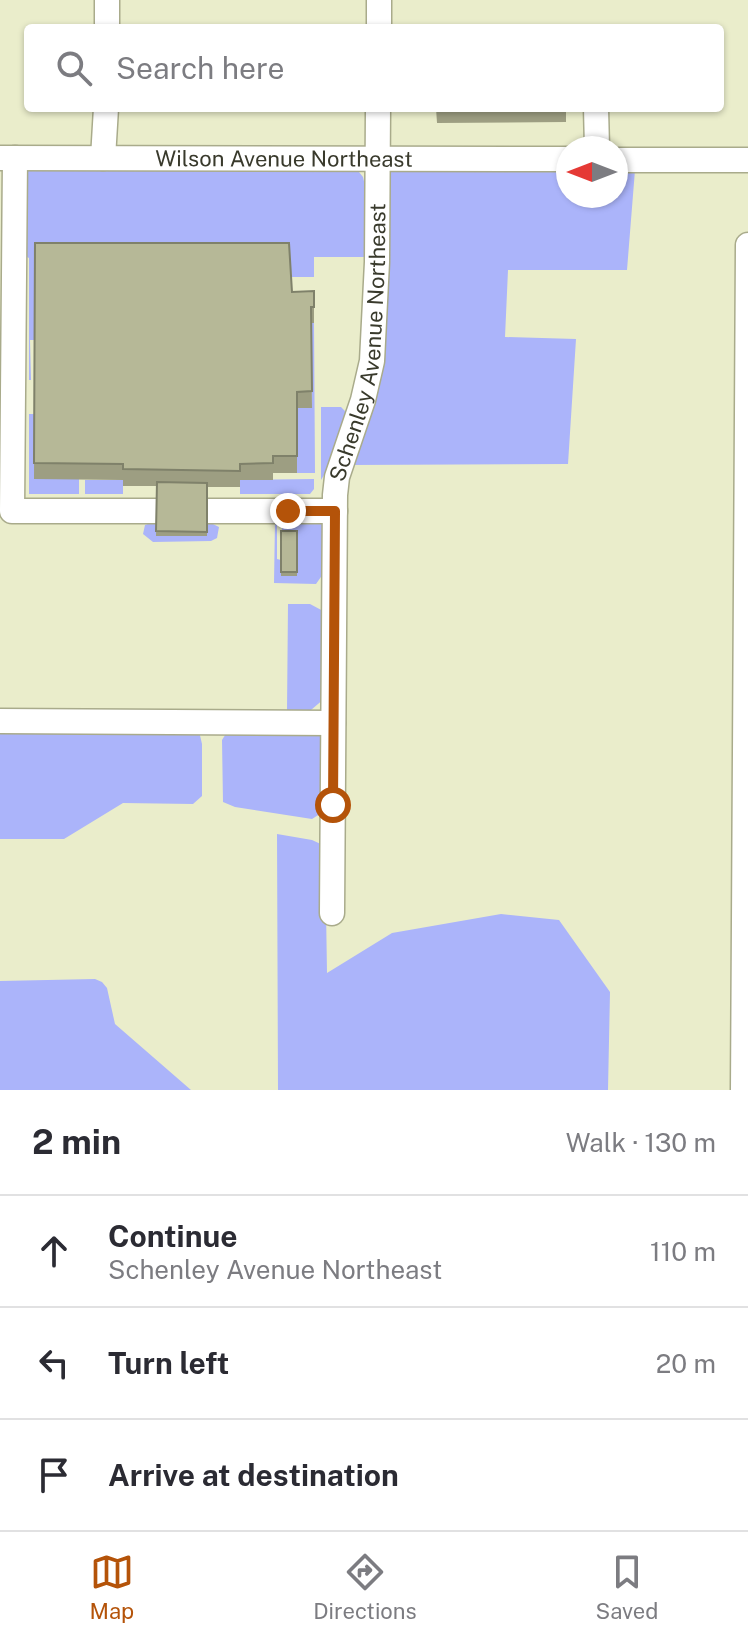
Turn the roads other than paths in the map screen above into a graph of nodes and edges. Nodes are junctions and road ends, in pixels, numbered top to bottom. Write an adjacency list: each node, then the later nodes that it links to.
1 (107, 0): 3 (street)
2 (379, 0): 4 (street)
3 (107, 24)
4 (379, 24)
5 (106, 112): 11 (street)
6 (378, 112): 12 (street, Schenley Avenue Northeast)
7 (596, 112): 8 (street)
8 (597, 136)
9 (748, 152): 15 (street)
10 (8, 158): 11 (street, Wilson Avenue Northeast); 17 (street)
11 (103, 158): 12 (street, Wilson Avenue Northeast)
12 (377, 158): 13 (street, Wilson Avenue Northeast); 20 (street, Schenley Avenue Northeast)
13 (556, 159)
14 (628, 160): 15 (street)
15 (748, 161)
16 (748, 245): 21 (street)
17 (6, 396): 18 (street)
18 (156, 511)
19 (207, 511): 20 (street)
20 (335, 511): 23 (street, Schenley Avenue Northeast)
21 (746, 616): 25 (street)
22 (0, 721): 23 (street)
23 (333, 723): 24 (street, Schenley Avenue Northeast)
24 (332, 913)
25 (743, 1090)

